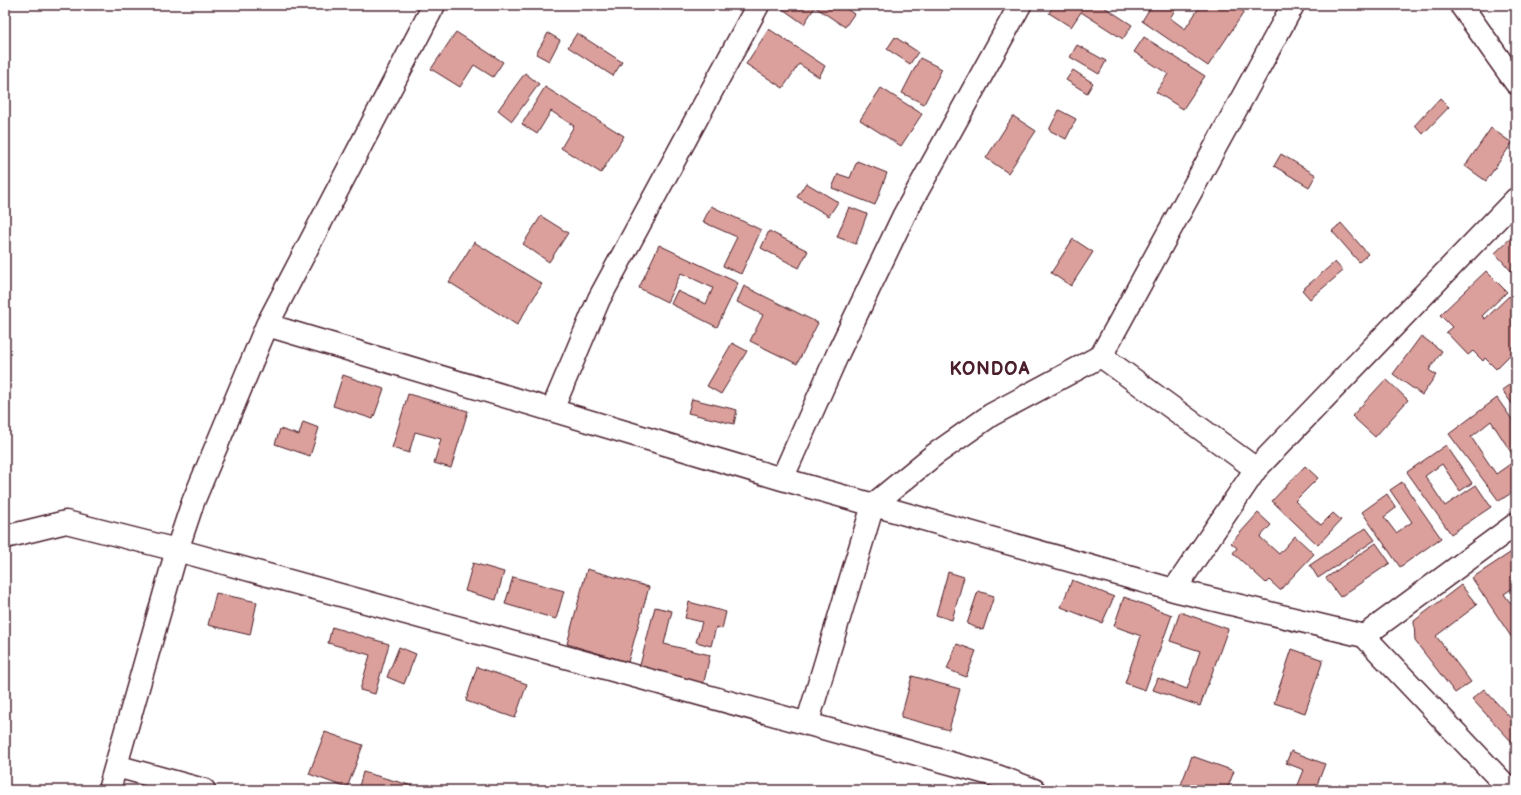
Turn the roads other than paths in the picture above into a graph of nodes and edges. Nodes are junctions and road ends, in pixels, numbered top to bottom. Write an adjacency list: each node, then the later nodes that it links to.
1 (434, 5): 8 (street)
2 (758, 5): 10 (street)
3 (1020, 5): 12 (street)
4 (1293, 5): 9 (street)
5 (1461, 5): 6 (street)
6 (1516, 82)
7 (1516, 199): 11 (street)
8 (268, 325): 10 (street); 16 (street)
9 (1101, 356): 11 (street); 13 (street)
10 (552, 410): 12 (street)
11 (1256, 469): 17 (street)
12 (782, 479): 13 (street)
13 (873, 505): 17 (street); 19 (street)
14 (1516, 524): 18 (street)
15 (5, 537): 16 (street)
16 (177, 550): 19 (street); 20 (street)
17 (1174, 590): 18 (street)
18 (1364, 636): 24 (street)
19 (807, 724): 23 (street)
20 (116, 766): 21 (street); 22 (street)
21 (110, 790)
22 (204, 790)
23 (1034, 790)
24 (1510, 790)

